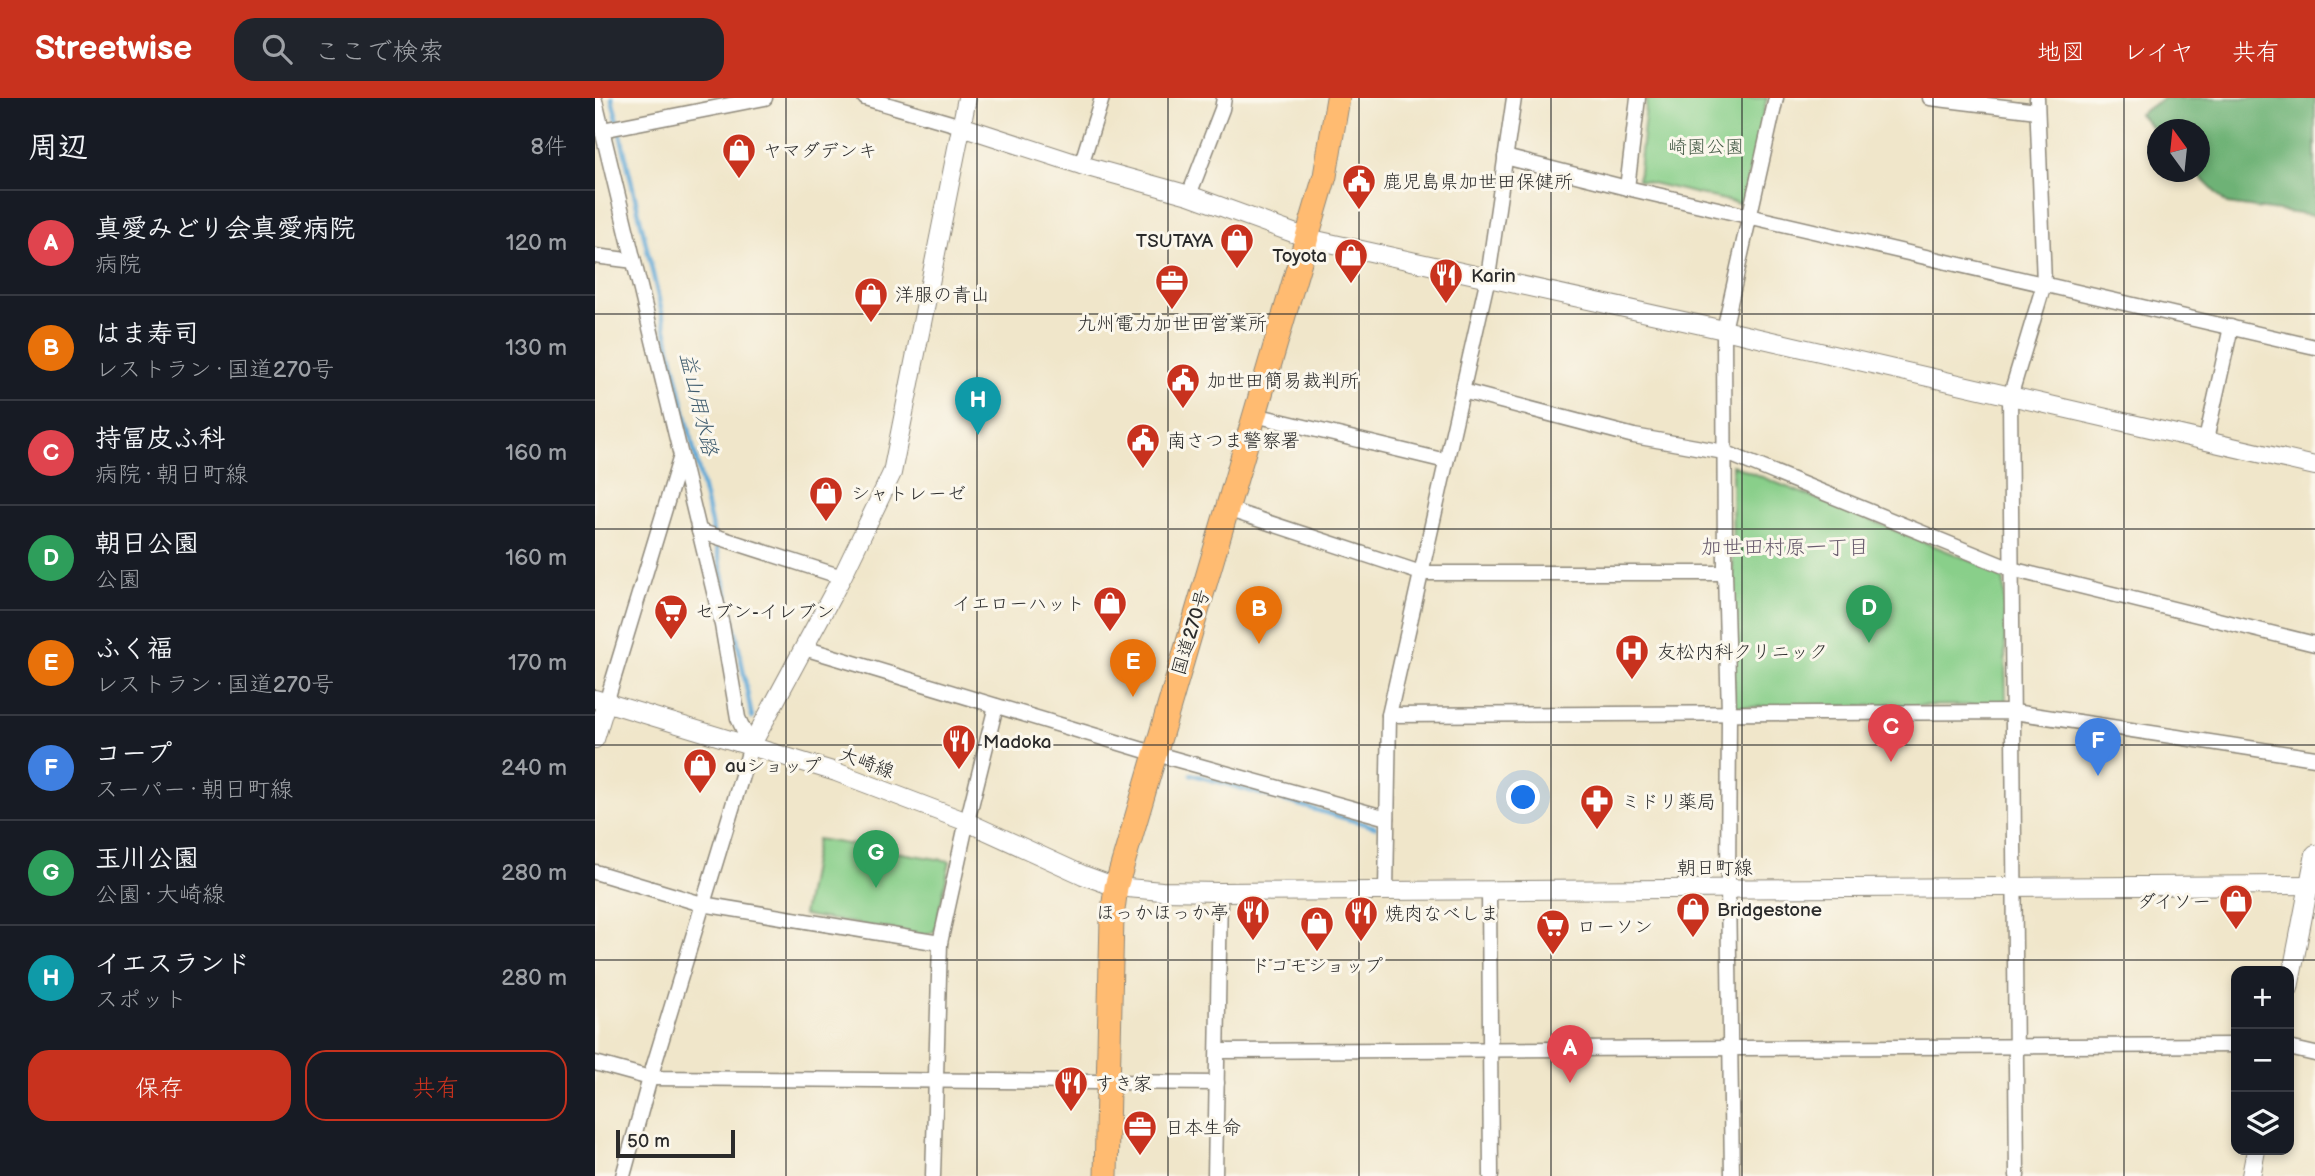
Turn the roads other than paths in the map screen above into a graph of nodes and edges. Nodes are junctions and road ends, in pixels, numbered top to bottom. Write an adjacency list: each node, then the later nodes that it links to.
1 (765, 98): 15 (street)
2 (865, 98): 11 (street)
3 (967, 98): 14 (street)
4 (1102, 98): 17 (street)
5 (1224, 98): 19 (street)
6 (1338, 98): 21 (highway, 国道270号)
7 (1514, 98): 16 (street)
8 (1638, 98): 18 (street)
9 (1776, 98): 20 (street)
10 (1930, 98): 13 (street)
11 (881, 100): 14 (street)
12 (595, 101): 15 (street)
13 (2037, 105): 25 (street)
14 (961, 127): 17 (street); 42 (street)
15 (602, 130): 23 (street)
16 (1505, 157): 18 (street); 24 (street)
17 (1081, 165): 19 (street)
18 (1627, 188): 20 (street)
19 (1189, 195): 21 (street)
20 (1749, 217): 25 (street); 27 (street)
21 (1307, 238): 24 (street); 31 (highway, 国道270号)
22 (595, 256): 23 (street)
23 (634, 261): 34 (street)
24 (1488, 277): 27 (street); 29 (street)
25 (2044, 284): 26 (street); 30 (street)
26 (2231, 327): 28 (street); 32 (street)
27 (1724, 330): 30 (street); 33 (street)
28 (2315, 348)
29 (1462, 391): 33 (street); 35 (street)
30 (2010, 397): 32 (street); 39 (street)
31 (1255, 415): 35 (street); 37 (highway, 国道270号)
32 (2206, 440): 36 (street)
33 (1724, 452): 39 (street); 41 (street)
34 (681, 458): 38 (street); 45 (street)
35 (1446, 461): 40 (street)
36 (2315, 466)
37 (1227, 509): 40 (street); 52 (highway, 国道270号)
38 (699, 531): 42 (street); 51 (street)
39 (2011, 569): 43 (street); 48 (street)
40 (1421, 573): 41 (street); 49 (street)
41 (1725, 573): 47 (street)
42 (842, 577): 44 (street)
43 (2315, 644)
44 (804, 648): 46 (street); 51 (street)
45 (600, 701): 50 (street); 51 (street, 大崎線)
46 (996, 706): 52 (street); 55 (street)
47 (1729, 712): 48 (street); 49 (street); 61 (street)
48 (2014, 712): 53 (street); 59 (street)
49 (1389, 715): 54 (street)
50 (595, 740)
51 (751, 746): 55 (street, 大崎線); 65 (street)
52 (1153, 753): 54 (street); 60 (highway, 国道270号)
53 (2315, 758)
54 (1387, 818): 64 (street)
55 (967, 822): 60 (street, 大崎線); 66 (street)
56 (2315, 854): 58 (street)
57 (595, 872): 65 (street)
58 (2312, 885): 59 (street, 朝日町線); 67 (street)
59 (2014, 886): 61 (street, 朝日町線); 68 (street)
60 (1116, 887): 63 (street, 朝日町線); 78 (highway, 国道270号)
61 (1728, 887): 62 (street, 朝日町線); 70 (street)
62 (1489, 890): 64 (street, 朝日町線); 71 (street)
63 (1220, 891): 64 (street, 朝日町線); 73 (street)
64 (1387, 891)
65 (702, 904): 66 (street); 76 (street)
66 (940, 943): 77 (street)
67 (2294, 966)
68 (2015, 1045): 69 (street); 70 (street); 87 (street)
69 (2231, 1045)
70 (1729, 1048): 71 (street); 86 (street)
71 (1490, 1049): 73 (street); 85 (street)
72 (2294, 1049): 74 (street)
73 (1218, 1051): 79 (street)
74 (2315, 1054)
75 (595, 1063): 76 (street)
76 (650, 1078): 77 (street); 81 (street)
77 (935, 1080): 78 (street); 82 (street)
78 (1109, 1082): 79 (street); 83 (highway, 国道270号)
79 (1217, 1083): 84 (street)
80 (2255, 1155): 88 (street)
81 (623, 1176)
82 (933, 1176)
83 (1106, 1176)
84 (1216, 1176)
85 (1492, 1176)
86 (1732, 1176)
87 (2017, 1176)
88 (2251, 1176)

